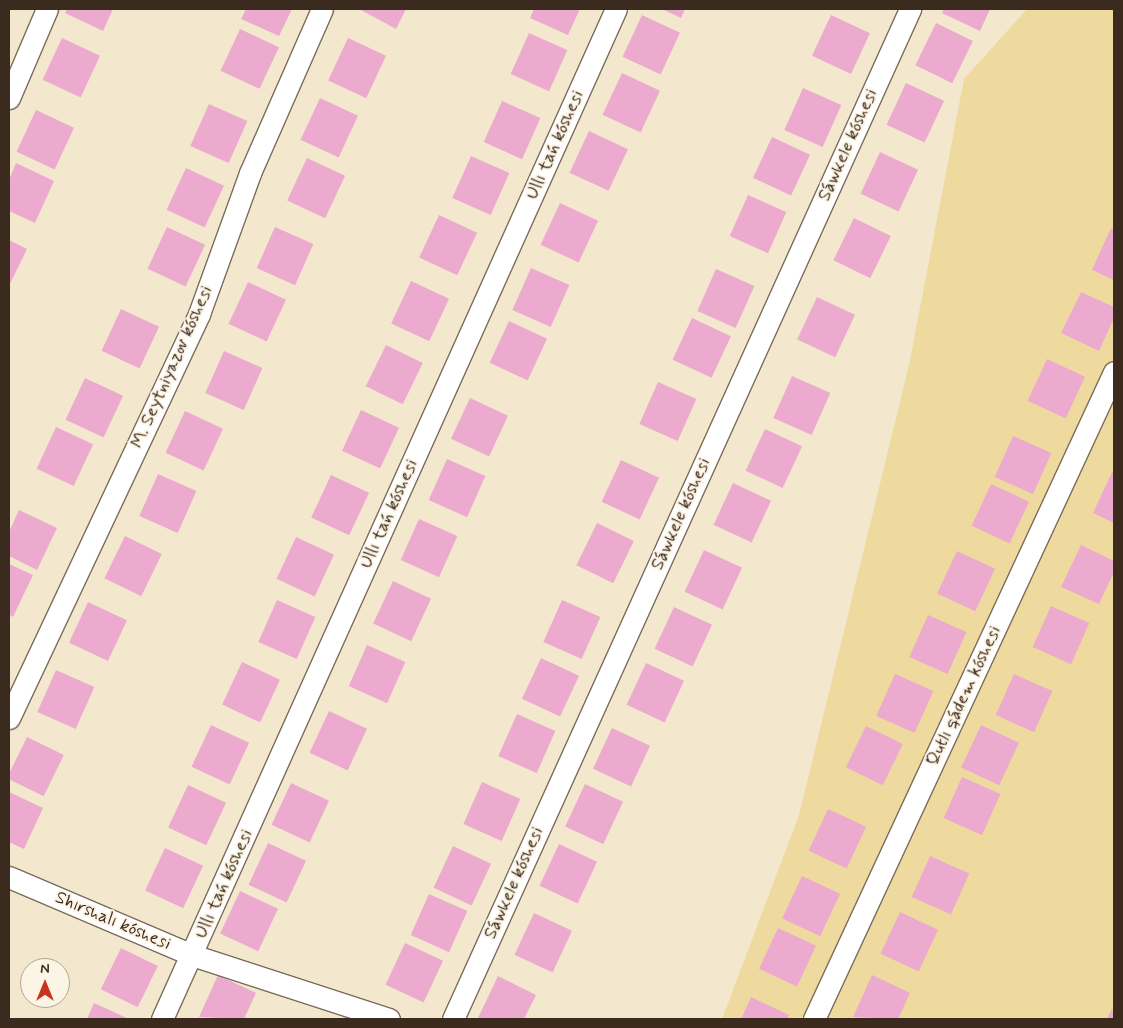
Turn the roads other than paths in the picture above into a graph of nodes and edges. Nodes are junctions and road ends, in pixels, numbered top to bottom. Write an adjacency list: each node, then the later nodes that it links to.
1 (47, 9): 5 (street)
2 (322, 9): 7 (street, M. Seytniyazov kóshesi)
3 (616, 9): 9 (street, Ullı tań kóshesi)
4 (910, 9): 12 (street, Sáwkele kóshesi)
5 (9, 98)
6 (1114, 372): 13 (street, Qutlı qádem kóshesi)
7 (9, 718)
8 (9, 877): 9 (street, Shırshalı kóshesi)
9 (192, 954): 10 (street, Ullı tań kóshesi); 11 (street, Shırshalı kóshesi)
10 (162, 1019)
11 (389, 1019)
12 (453, 1019)
13 (814, 1019)

